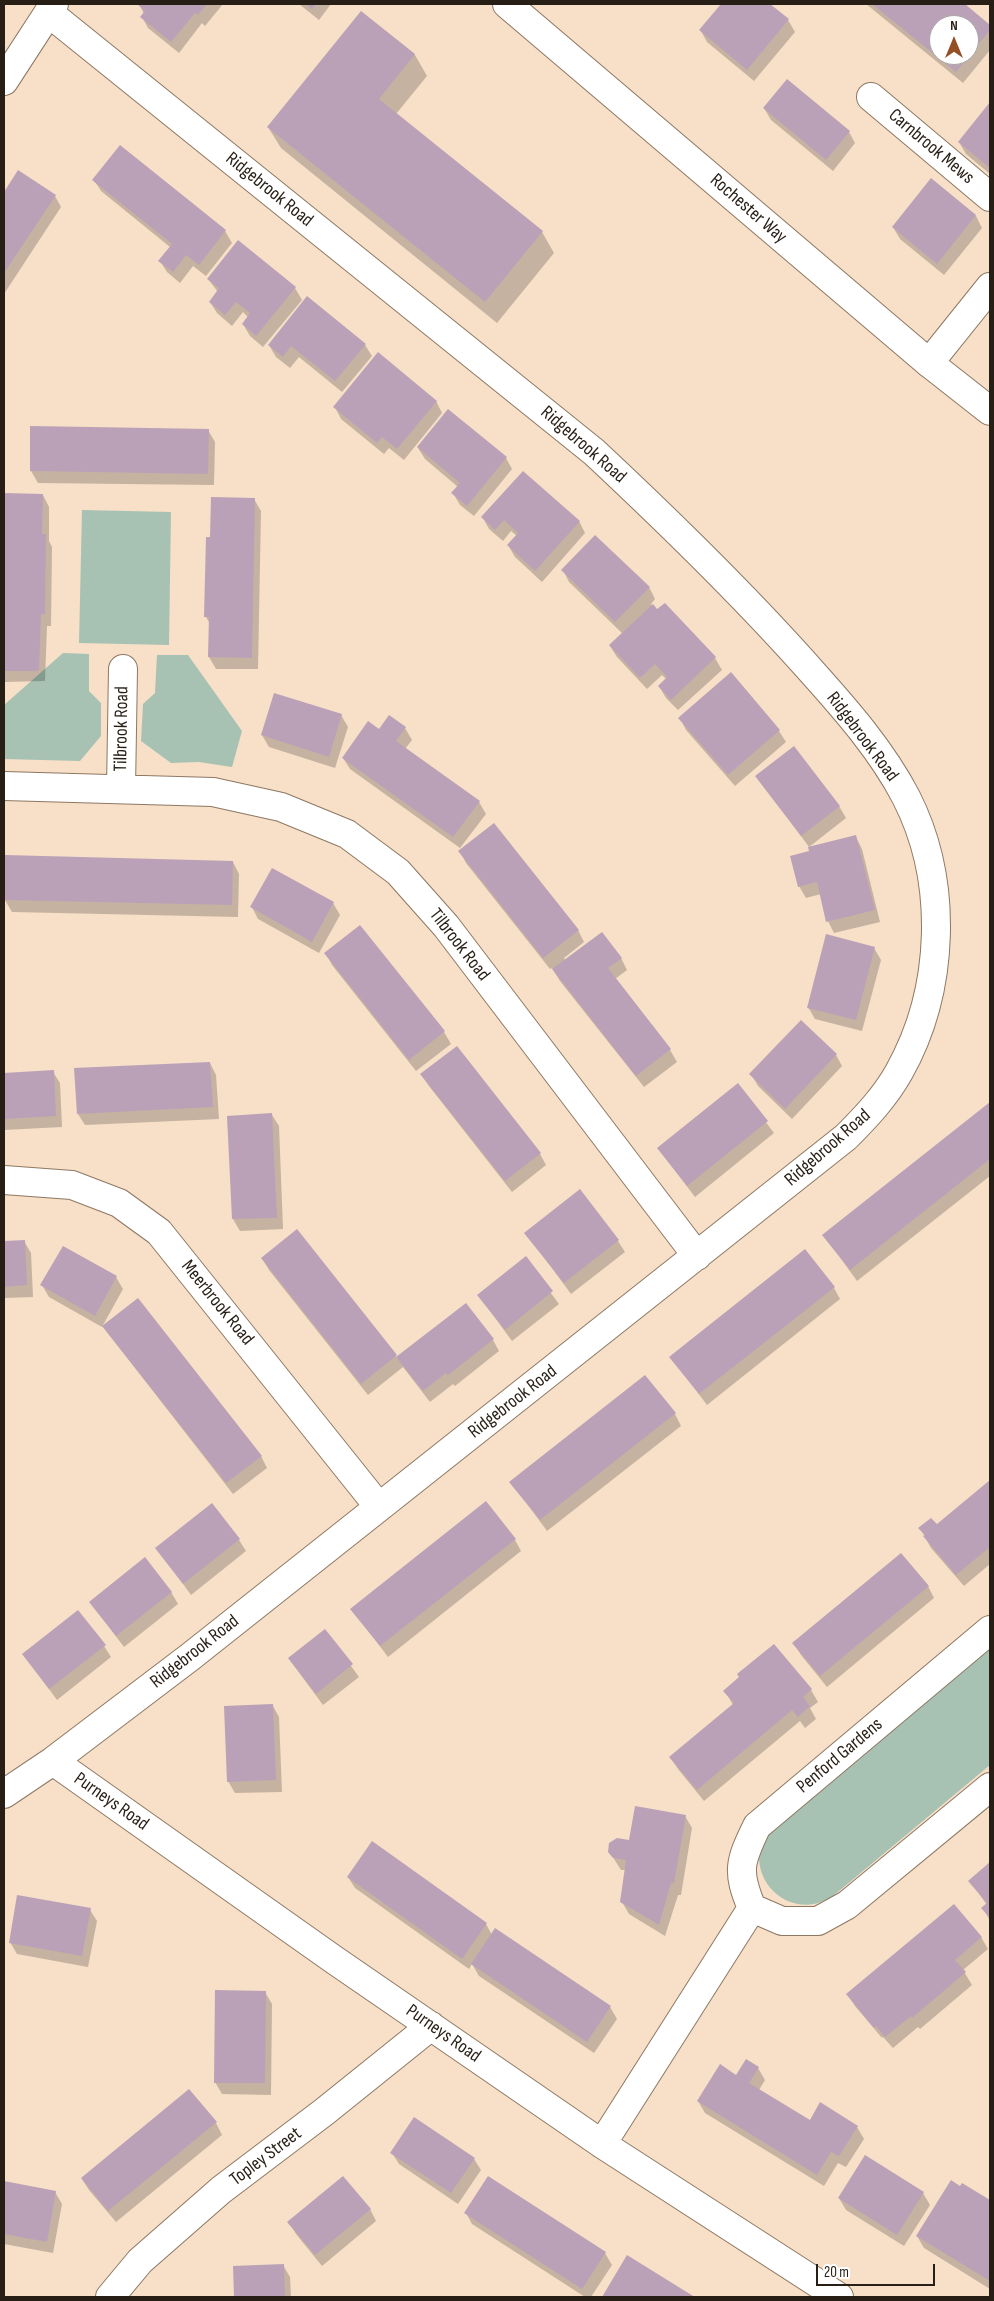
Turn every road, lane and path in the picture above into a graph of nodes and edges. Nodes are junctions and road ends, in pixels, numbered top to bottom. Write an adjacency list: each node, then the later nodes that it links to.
1 (507, 4): 7 (street, Rochester Way)
2 (52, 8): 3 (street); 13 (street, Ridgebrook Road)
3 (4, 81)
4 (871, 97): 5 (street, Carnbrook Mews)
5 (990, 197)
6 (990, 287): 7 (street)
7 (929, 363): 8 (street, Rochester Way)
8 (990, 411)
9 (123, 669): 11 (street, Tilbrook Road)
10 (4, 786): 11 (street, Tilbrook Road)
11 (121, 789): 13 (street, Tilbrook Road)
12 (4, 1180): 14 (street, Meerbrook Road)
13 (697, 1256): 14 (street, Ridgebrook Road)
14 (379, 1506): 16 (street, Ridgebrook Road)
15 (990, 1630): 19 (street, Penford Gardens)
16 (53, 1761): 18 (street, Ridgebrook Road); 20 (street, Purneys Road)
17 (990, 1787): 19 (street)
18 (4, 1794)
19 (752, 1908): 21 (street)
20 (431, 2026): 21 (street, Purneys Road); 22 (street, Topley Street)
21 (602, 2144): 23 (street, Purneys Road)
22 (110, 2297)
23 (839, 2297)

